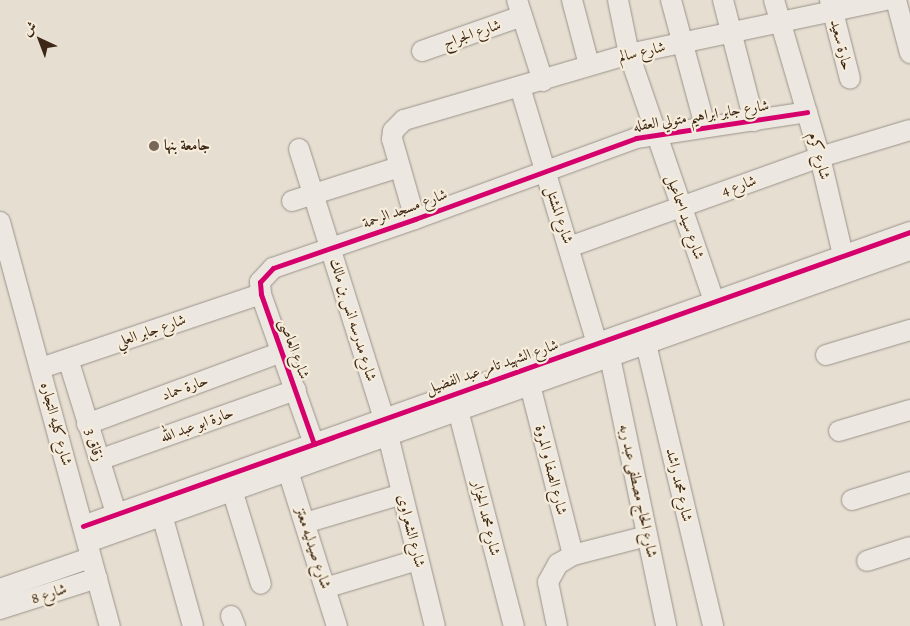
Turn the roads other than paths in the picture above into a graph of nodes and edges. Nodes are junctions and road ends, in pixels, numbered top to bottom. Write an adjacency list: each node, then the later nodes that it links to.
1 (572, 0): 16 (street)
2 (618, 0): 15 (street, شارع سيد اسماعيل)
3 (672, 0): 12 (street)
4 (723, 0): 11 (street)
5 (774, 0): 10 (street, شارع كرم)
6 (885, 0): 8 (street, شارع سالم)
7 (896, 0): 14 (street)
8 (831, 5): 10 (street, شارع سالم); 17 (street, حارة سعيد)
9 (520, 8): 13 (street, شارع الجراج); 18 (street)
10 (780, 22): 11 (street, شارع سالم); 20 (street, شارع كرم)
11 (734, 32): 12 (street, شارع سالم); 21 (street)
12 (682, 43): 15 (street, شارع سالم); 22 (street)
13 (422, 51)
14 (910, 52)
15 (629, 54): 16 (street, شارع سالم); 24 (street, شارع سيد اسماعيل)
16 (589, 65): 18 (street, شارع سالم)
17 (850, 79)
18 (543, 81): 19 (street, شارع سالم)
19 (520, 87): 27 (street, شارع سالم); 28 (street, شارع المشتل)
20 (807, 112): 21 (street, شارع جابر ابراهيم متولي العقله); 26 (street, شارع كرم)
21 (754, 121): 22 (street, شارع جابر ابراهيم متولي العقله)
22 (705, 126): 24 (street, شارع جابر ابراهيم متولي العقله)
23 (910, 130): 26 (street, شارع 4)
24 (655, 133): 28 (street, شارع جابر ابراهيم متولي العقله); 31 (street, شارع سيد اسماعيل)
25 (299, 149): 29 (street, شارع مدرسه انس بن مالك)
26 (820, 157): 31 (street, شارع 4); 38 (street, شارع كرم)
27 (399, 167): 29 (street); 32 (street)
28 (544, 169): 32 (street, شارع مسجد الرحمة); 35 (street, شارع المشتل)
29 (314, 195): 30 (street); 36 (street, شارع مدرسه انس بن مالك)
30 (292, 201)
31 (682, 207): 35 (street, شارع 4); 40 (street, شارع سيد اسماعيل)
32 (415, 219): 36 (street, شارع مسجد الرحمة)
33 (0, 222): 47 (street, شارع كليه التجاره)
34 (910, 232): 38 (street, شارع الشهيد تامر عبد الفضيل)
35 (569, 247): 43 (street, شارع المشتل)
36 (331, 248): 39 (street, شارع مسجد الرحمة); 53 (street, شارع مدرسه انس بن مالك)
37 (910, 250): 42 (street, شارع الشهيد تامر عبد الفضيل)
38 (843, 255): 40 (street, شارع الشهيد تامر عبد الفضيل)
39 (261, 294): 44 (street, شارع العاصى); 46 (street, شارع جابر العلي)
40 (714, 301): 43 (street, شارع الشهيد تامر عبد الفضيل)
41 (910, 330): 45 (street)
42 (646, 344): 43 (street, شارع الشهيد تامر عبد الفضيل); 83 (street, شارع محمد راشد)
43 (603, 350): 48 (street, شارع الشهيد تامر عبد الفضيل); 53 (street, شارع الشهيد تامر عبد الفضيل); 65 (street, شارع الحاج مصطفى عبد ربه)
44 (282, 352): 49 (street, شارع العاصى); 52 (street, حارة حماد)
45 (826, 355)
46 (68, 359): 47 (street, شارع جابر العلي); 52 (street, زقاق 3)
47 (41, 368): 66 (street, شارع كليه التجاره)
48 (530, 385): 50 (street, شارع الشهيد تامر عبد الفضيل); 68 (street, شارع الصفا و المروة)
49 (296, 390): 55 (street, شارع العاصى); 56 (street, حارة ابو عبد الله)
50 (458, 410): 53 (street, شارع الشهيد تامر عبد الفضيل); 80 (street, شارع محمد الجزار)
51 (910, 410): 54 (street)
52 (87, 424): 56 (street, زقاق 3)
53 (386, 427): 55 (street, شارع الشهيد تامر عبد الفضيل); 57 (street, شارع الشهيد تامر عبد الفضيل); 60 (street, شارع الشعراوى)
54 (840, 432)
55 (314, 444): 63 (street, شارع الشهيد تامر عبد الفضيل)
56 (99, 460): 63 (street, زقاق 3)
57 (288, 471): 59 (street, شارع الشهيد تامر عبد الفضيل); 64 (street, شارع صيدليه معتز)
58 (910, 482): 61 (street)
59 (232, 490): 62 (street, شارع الشهيد تامر عبد الفضيل); 72 (street)
60 (402, 494): 64 (street); 69 (street, شارع الشعراوى)
61 (852, 500)
62 (162, 515): 63 (street, شارع الشهيد تامر عبد الفضيل); 77 (street)
63 (118, 522): 66 (street, شارع الشهيد تامر عبد الفضيل)
64 (305, 524): 73 (street, شارع صيدليه معتز)
65 (647, 536): 68 (street); 82 (street, شارع الحاج مصطفى عبد ربه)
66 (87, 542): 71 (street, شارع كليه التجاره); 74 (street, شارع 8)
67 (910, 548): 70 (street)
68 (572, 555): 81 (street)
69 (417, 560): 73 (street); 79 (street, شارع الشعراوى)
70 (867, 561)
71 (97, 578): 75 (street, شارع 8); 76 (street, شارع كليه التجاره)
72 (261, 584)
73 (325, 588): 78 (street, شارع صيدليه معتز)
74 (0, 589)
75 (0, 610)
76 (110, 626)
77 (193, 626)
78 (337, 626)
79 (435, 626)
80 (514, 626)
81 (557, 626)
82 (666, 626)
83 (713, 626)

